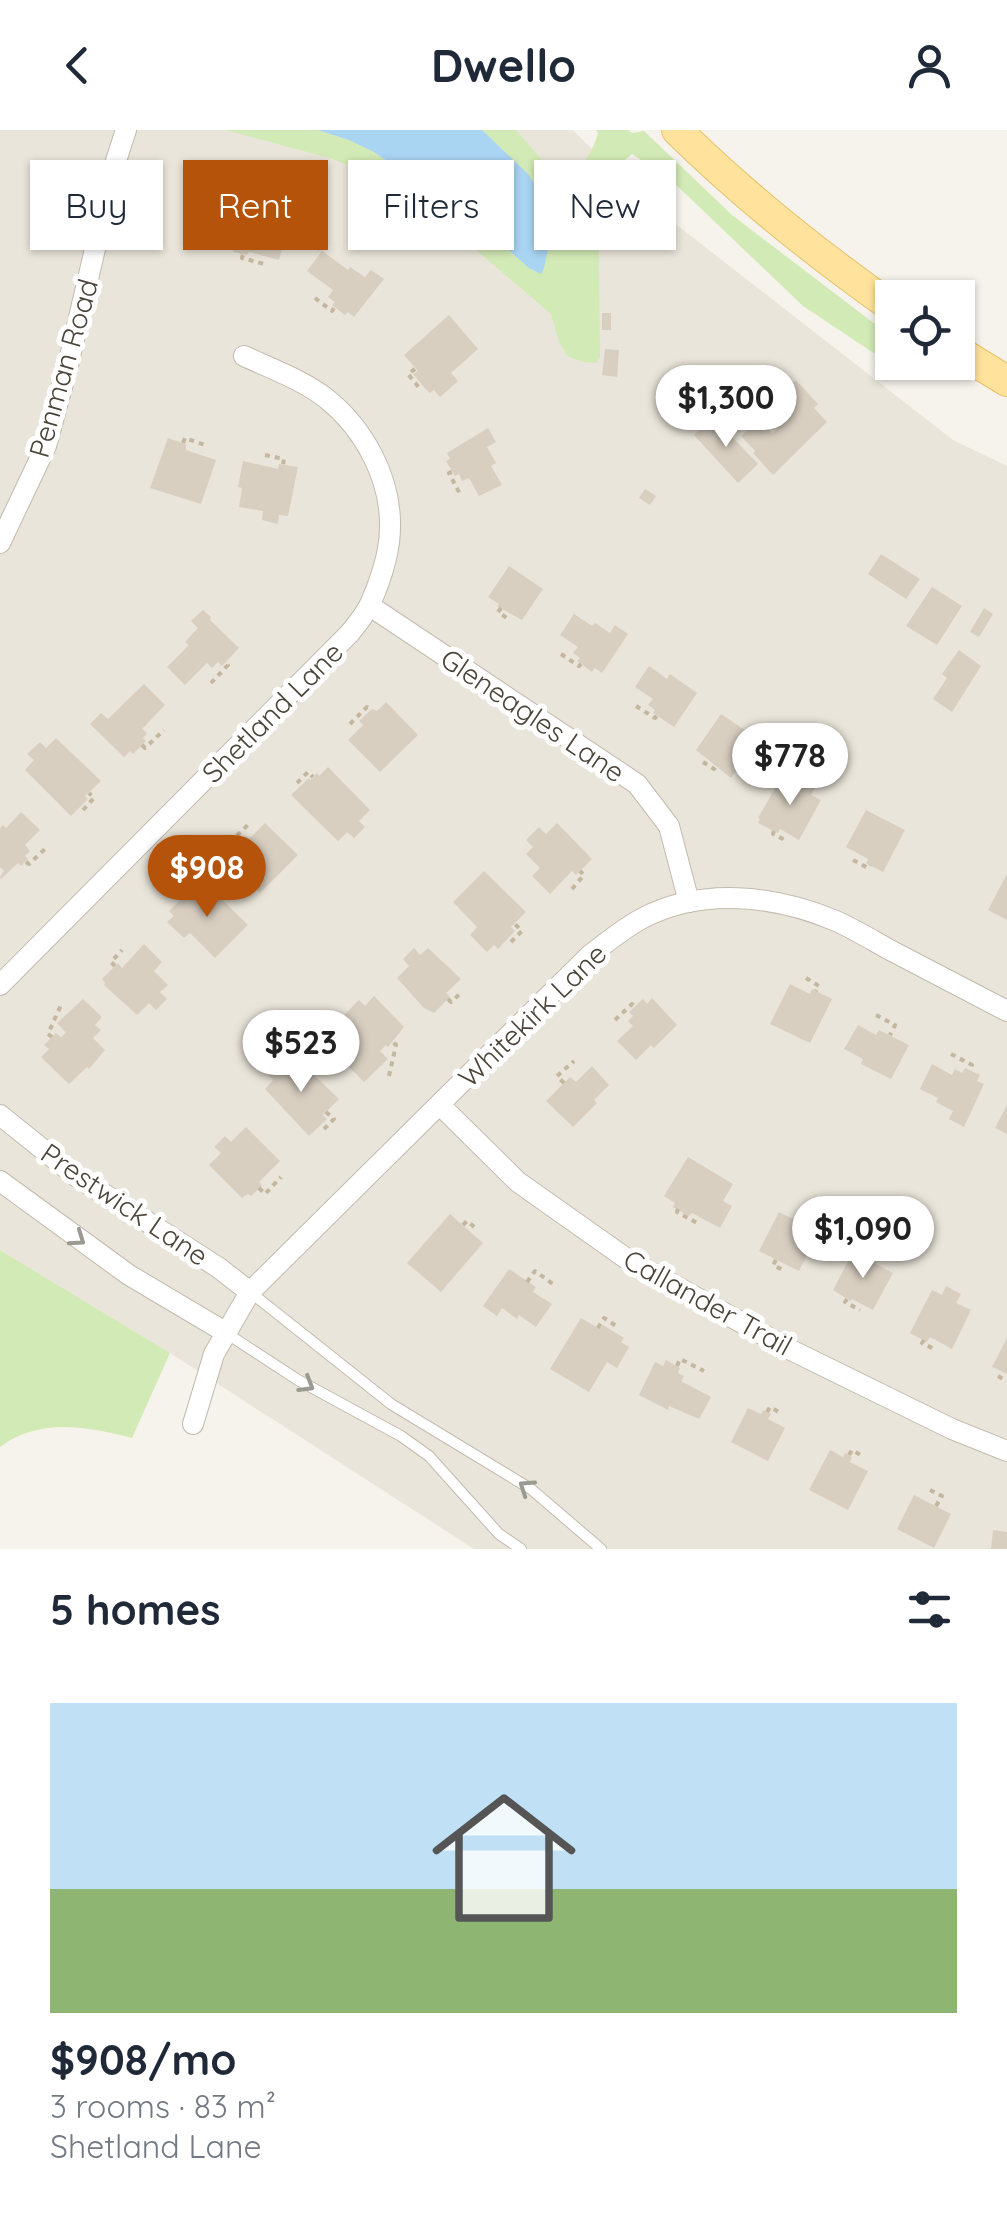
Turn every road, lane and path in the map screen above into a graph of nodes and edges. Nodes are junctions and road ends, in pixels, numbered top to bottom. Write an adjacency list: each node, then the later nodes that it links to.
1 (126, 130): 19 (street, Penman Road)
2 (677, 130): 5 (main road)
3 (243, 254): 4 (path)
4 (264, 264)
5 (875, 295)
6 (315, 298): 7 (path)
7 (335, 307)
8 (244, 356): 20 (street)
9 (975, 362): 11 (main road)
10 (416, 368): 12 (path)
11 (1007, 382)
12 (421, 390)
13 (183, 443): 14 (path)
14 (205, 445)
15 (265, 455): 16 (path)
16 (283, 464)
17 (452, 472): 18 (path)
18 (460, 494)
19 (0, 543)
20 (370, 606): 51 (street, Gleneagles Lane); 57 (street, Shetland Lane)
21 (501, 608): 22 (path)
22 (510, 620)
23 (561, 654): 25 (path)
24 (225, 662): 26 (path)
25 (581, 664)
26 (210, 683)
27 (636, 706): 29 (path)
28 (370, 710): 30 (path)
29 (657, 716)
30 (350, 724)
31 (164, 730): 32 (path)
32 (142, 745)
33 (703, 762): 34 (path)
34 (716, 767)
35 (313, 777): 36 (path)
36 (297, 783)
37 (89, 793): 38 (path)
38 (83, 810)
39 (250, 822): 42 (path)
40 (774, 831): 41 (path)
41 (787, 841)
42 (238, 843)
43 (44, 848): 45 (path)
44 (854, 860): 46 (path)
45 (26, 862)
46 (870, 865)
47 (580, 871): 48 (path)
48 (572, 889)
49 (191, 894): 50 (path)
50 (176, 899)
51 (689, 902): 63 (street, Whitekirk Lane); 74 (street, Whitekirk Lane)
52 (514, 924): 53 (path)
53 (511, 942)
54 (122, 950): 55 (path)
55 (115, 966)
56 (806, 978): 58 (path)
57 (0, 985)
58 (816, 990)
59 (462, 992): 60 (path)
60 (448, 999)
61 (61, 1005): 67 (path)
62 (635, 1007): 65 (path)
63 (1007, 1011)
64 (876, 1014): 66 (path)
65 (616, 1020)
66 (890, 1036)
67 (52, 1038)
68 (393, 1042): 72 (path)
69 (951, 1054): 71 (path)
70 (574, 1061): 73 (path)
71 (969, 1070)
72 (389, 1076)
73 (564, 1083)
74 (440, 1105): 89 (street, Whitekirk Lane); 104 (street, Callander Trail)
75 (326, 1112): 77 (path)
76 (0, 1115): 89 (street, Prestwick Lane)
77 (324, 1129)
78 (281, 1178): 80 (path)
79 (0, 1181): 94 (street, Prestwick Lane, one-way to 94)
80 (260, 1188)
81 (678, 1210): 82 (path)
82 (696, 1223)
83 (463, 1225): 84 (path)
84 (478, 1230)
85 (776, 1260): 86 (path)
86 (785, 1271)
87 (527, 1282): 88 (path)
88 (553, 1284)
89 (250, 1292): 94 (street, Whitekirk Lane); 110 (lane, one-way to 89)
90 (847, 1299): 91 (path)
91 (860, 1310)
92 (618, 1327): 93 (path)
93 (598, 1328)
94 (226, 1332): 103 (street, Whitekirk Lane); 109 (lane, one-way to 109)
95 (924, 1340): 96 (path)
96 (936, 1350)
97 (677, 1366): 98 (path)
98 (704, 1371)
99 (998, 1376): 100 (path)
100 (1007, 1381)
101 (767, 1412): 102 (path)
102 (781, 1413)
103 (193, 1424)
104 (1007, 1451)
105 (849, 1455): 106 (path)
106 (864, 1457)
107 (930, 1490): 108 (path)
108 (936, 1506)
109 (521, 1549)
110 (601, 1549)

